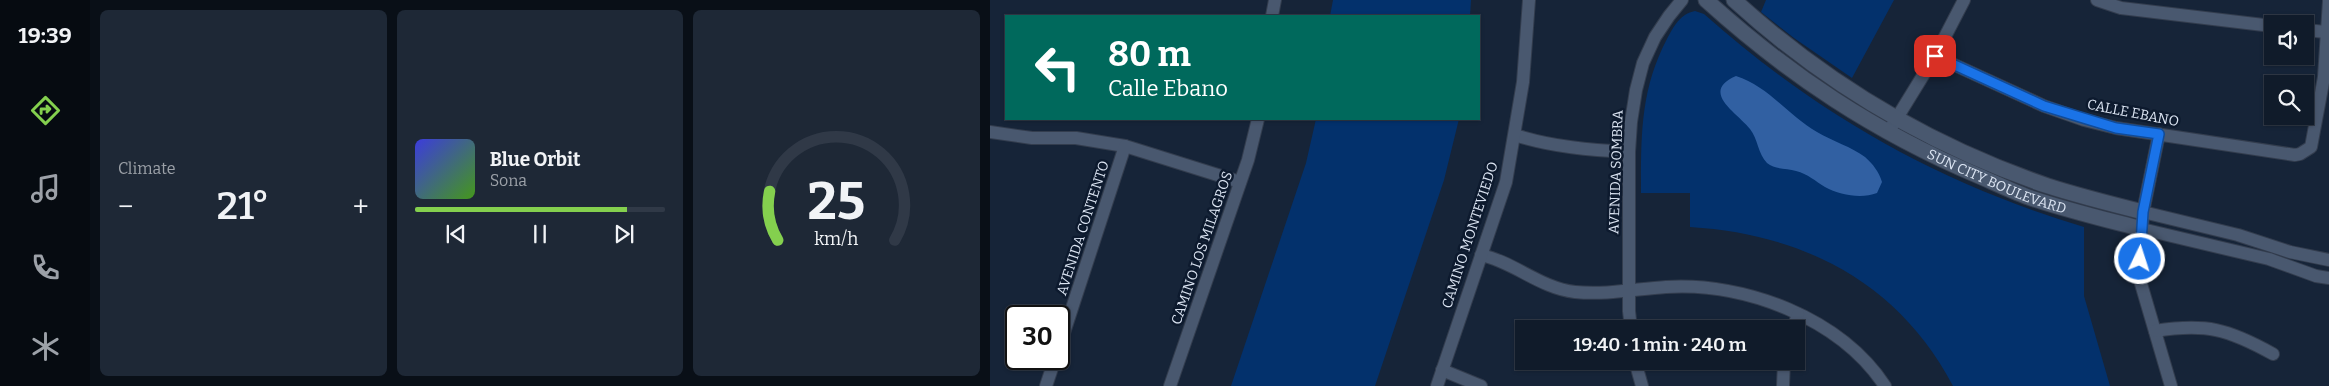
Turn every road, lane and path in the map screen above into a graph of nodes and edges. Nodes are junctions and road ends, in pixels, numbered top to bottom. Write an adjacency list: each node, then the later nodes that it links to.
1 (1275, 0): 9 (street)
2 (1529, 0): 19 (street, CAMINO MONTEVIEDO)
3 (1682, 0): 21 (street, AVENIDA SOMBRA)
4 (1706, 0): 17 (street, SUN CITY BOULEVARD)
5 (1734, 0): 14 (street, SUN CITY BOULEVARD)
6 (1964, 0): 13 (street)
7 (2100, 1): 10 (street)
8 (2329, 1): 12 (street)
9 (1272, 15)
10 (2264, 25)
11 (2314, 31): 12 (street)
12 (2326, 32): 18 (street, CALLE EBANO)
13 (1935, 56): 14 (street); 18 (street, CALLE EBANO)
14 (1896, 118): 17 (street); 23 (street, SUN CITY BOULEVARD)
15 (1258, 120): 22 (street, CAMINO LOS MILAGROS)
16 (990, 132): 20 (street)
17 (1888, 133): 24 (street, SUN CITY BOULEVARD)
18 (2159, 134): 23 (street)
19 (1515, 135): 21 (street); 25 (street, CAMINO MONTEVIEDO)
20 (1125, 146): 22 (street); 29 (street, AVENIDA CONTENTO)
21 (1630, 152): 28 (street, AVENIDA SOMBRA)
22 (1240, 182): 40 (street, CAMINO LOS MILAGROS)
23 (2143, 212): 24 (street); 26 (street, SUN CITY BOULEVARD)
24 (2142, 228): 27 (street, SUN CITY BOULEVARD); 33 (street)
25 (1481, 255): 28 (street); 36 (street, CAMINO MONTEVIEDO)
26 (2329, 260)
27 (2329, 278)
28 (1629, 291): 30 (street); 31 (street, AVENIDA SOMBRA)
29 (1070, 314)
30 (1798, 314): 32 (street); 45 (street)
31 (1631, 320)
32 (1796, 320)
33 (2155, 331): 34 (street); 46 (street)
34 (2273, 354)
35 (1051, 370): 39 (street)
36 (1442, 370): 41 (street, CAMINO MONTEVIEDO); 42 (street)
37 (1638, 370): 43 (street)
38 (1784, 370): 44 (street)
39 (1046, 386)
40 (1170, 386)
41 (1437, 386)
42 (1481, 386)
43 (1642, 386)
44 (1783, 386)
45 (1884, 386)
46 (2171, 386)

